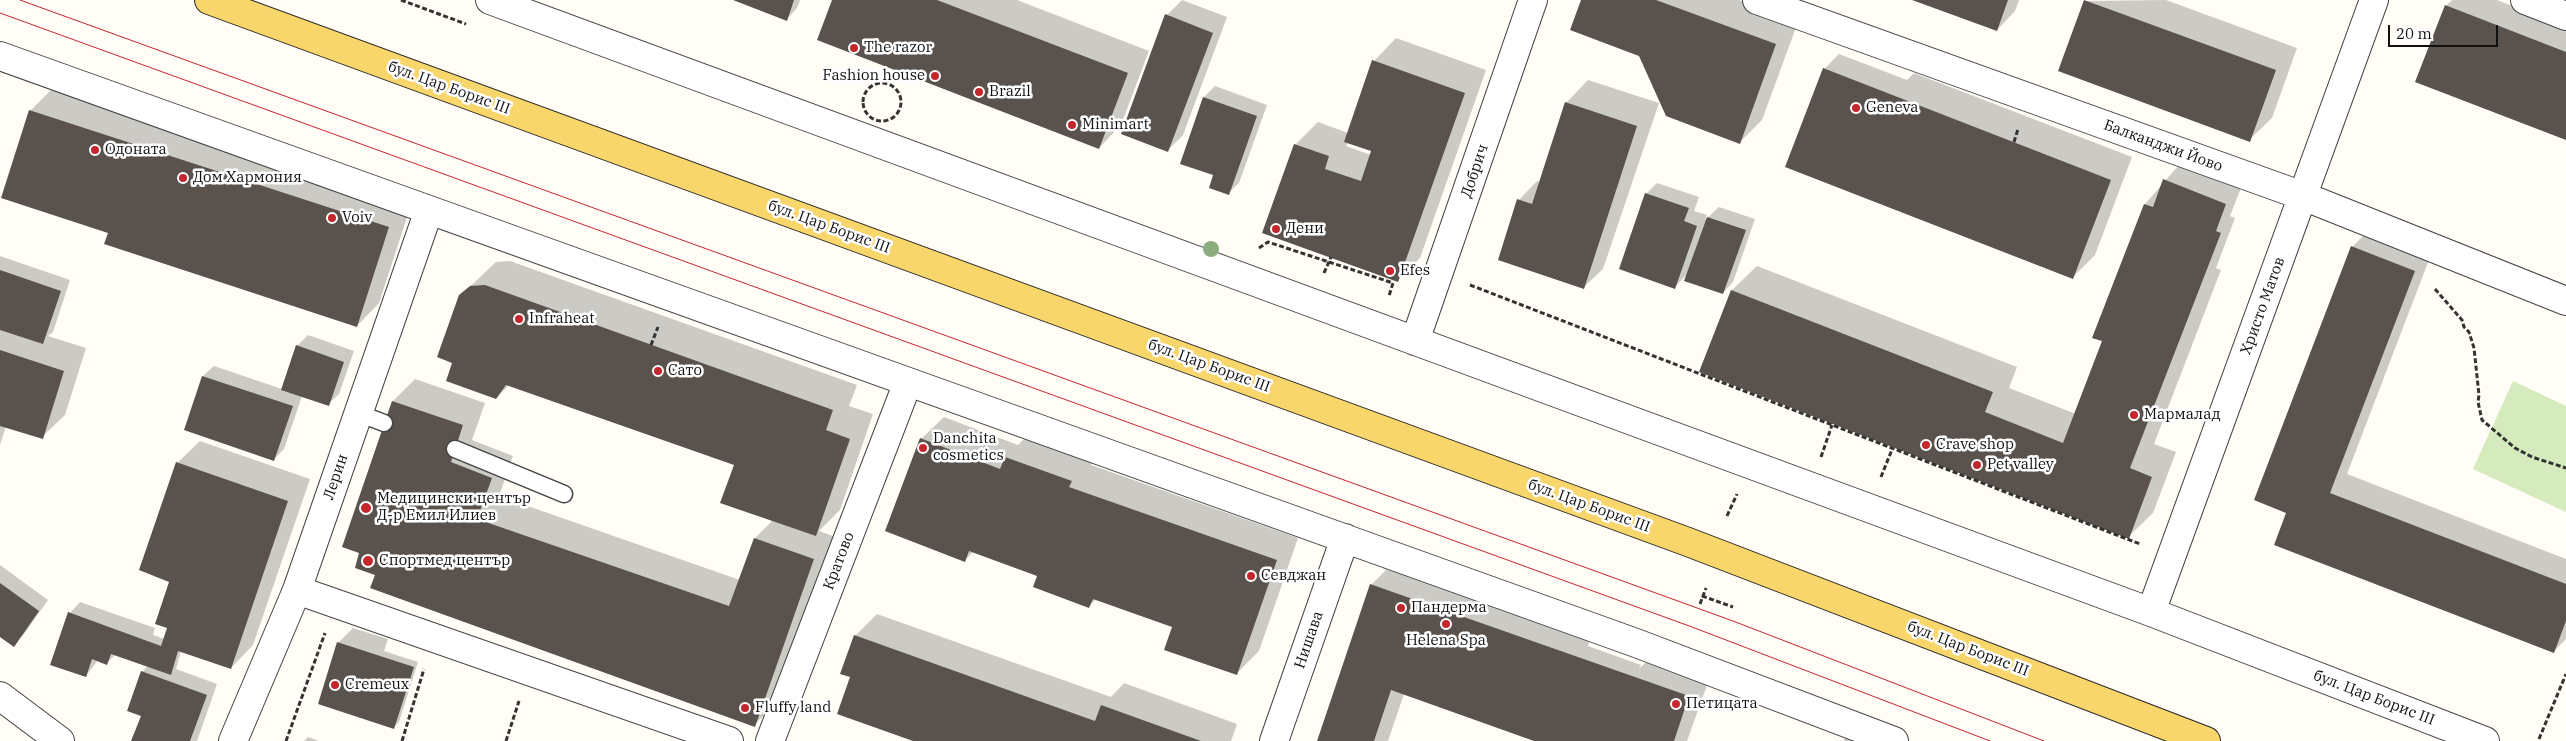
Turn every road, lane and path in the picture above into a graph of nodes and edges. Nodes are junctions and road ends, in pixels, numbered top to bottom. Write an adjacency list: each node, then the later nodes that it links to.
1 (209, 0): 55 (main road, бул. Цар Борис III)
2 (1533, 0): 19 (street, Добрич)
3 (1757, 0): 12 (street, Балканджи Йово)
4 (2374, 0): 12 (street, Христо Матов)
5 (2525, 0): 7 (street)
6 (500, 2): 19 (street, бул. Цар Борис III)
7 (2566, 16)
8 (1, 61): 13 (street)
9 (864, 94): 9 (path)
10 (2020, 124): 11 (path)
11 (2014, 142)
12 (2303, 196): 18 (street, Балканджи Йово); 33 (street, Христо Матов)
13 (429, 210): 20 (street); 21 (street, Лерин)
14 (1255, 251): 17 (path)
15 (1470, 285): 23 (path)
16 (2435, 289): 27 (path)
17 (1388, 298)
18 (2566, 301)
19 (1415, 341): 40 (street, бул. Цар Борис III)
20 (908, 382): 32 (street); 52 (street, Кратово)
21 (358, 413): 22 (lane); 35 (street, Лерин)
22 (384, 423)
23 (1832, 425): 24 (path); 26 (path)
24 (1892, 448): 28 (path); 33 (path)
25 (455, 450): 30 (lane)
26 (1820, 458)
27 (2566, 468)
28 (1880, 480)
29 (1739, 490): 31 (path)
30 (564, 494)
31 (1727, 516)
32 (1345, 538): 53 (street, Нишава); 54 (street)
33 (2171, 556): 40 (street, Христо Матов)
34 (1706, 588): 36 (path)
35 (296, 590): 37 (street); 47 (street, Лерин)
36 (1702, 596): 38 (path); 39 (path)
37 (336, 603): 41 (street); 48 (path)
38 (1700, 604)
39 (1733, 607)
40 (2150, 612): 56 (street, бул. Цар Борис III)
41 (433, 638): 42 (street); 49 (path)
42 (528, 671): 50 (path); 51 (street)
43 (2566, 674): 45 (path)
44 (0, 696): 46 (street)
45 (2539, 740)
46 (60, 741)
47 (233, 741)
48 (286, 741)
49 (402, 741)
50 (506, 741)
51 (729, 741)
52 (770, 741)
53 (1274, 741)
54 (1894, 741)
55 (2206, 741)
56 (2485, 741)

